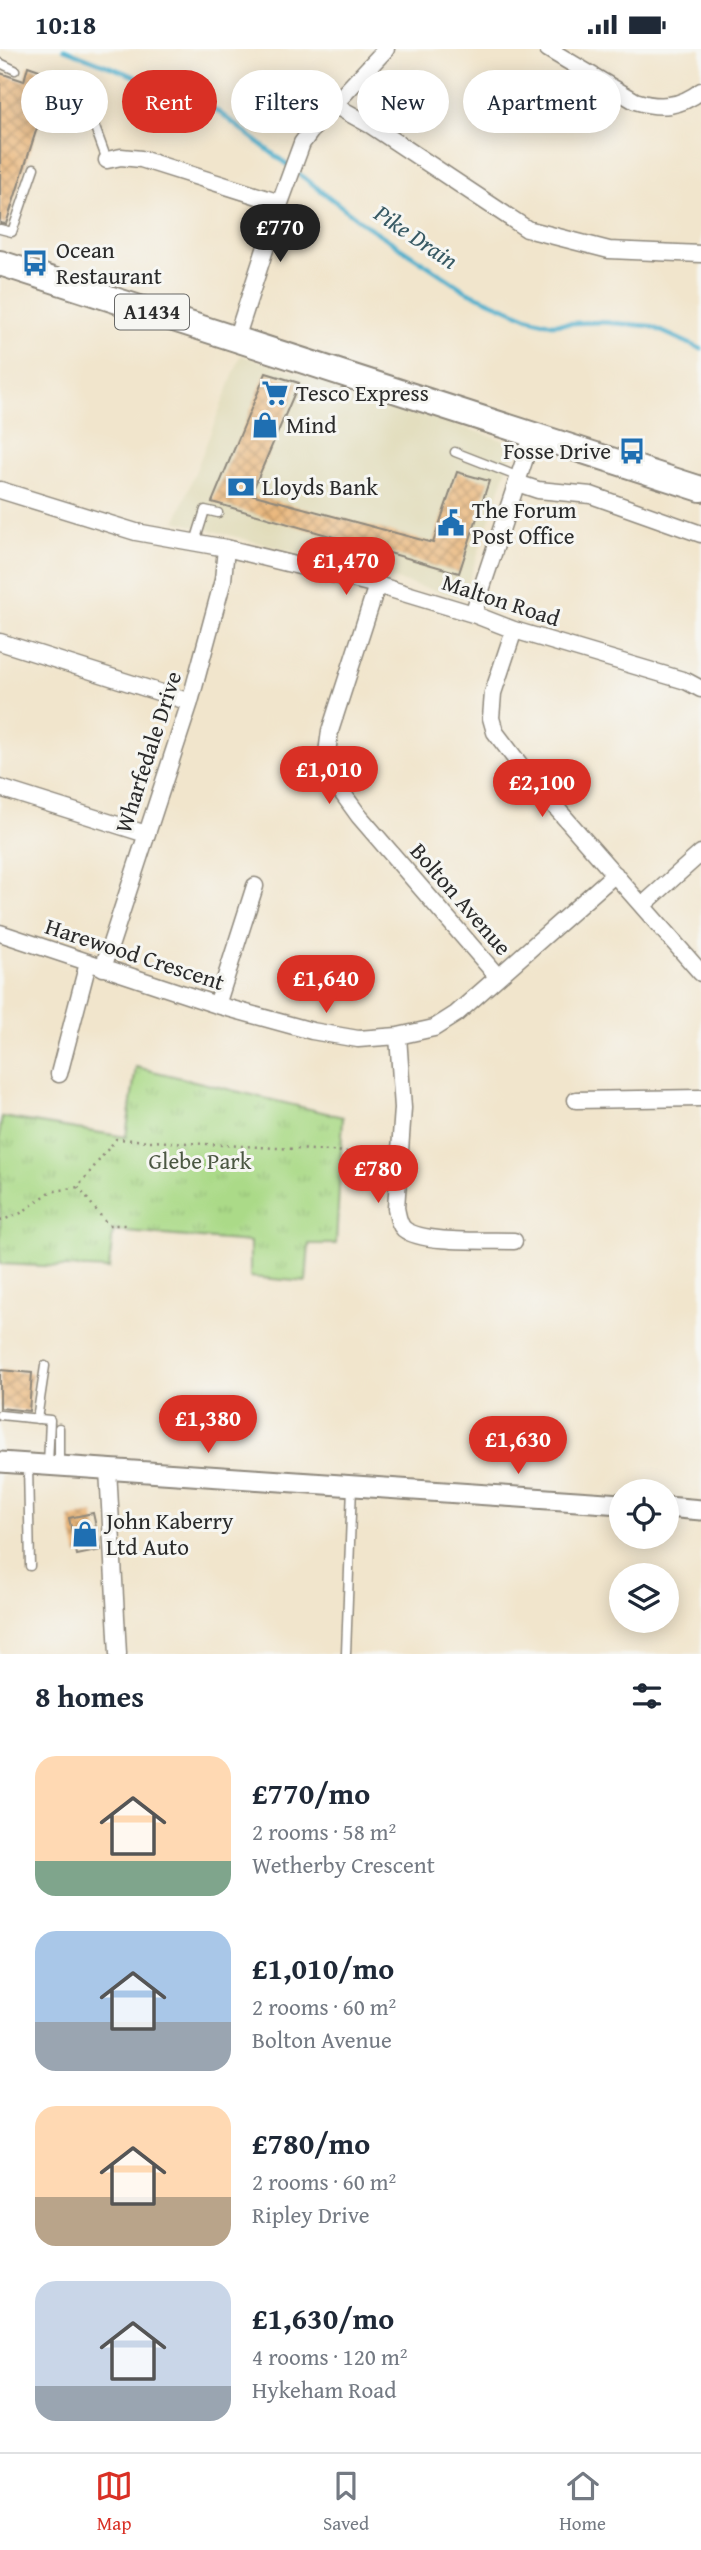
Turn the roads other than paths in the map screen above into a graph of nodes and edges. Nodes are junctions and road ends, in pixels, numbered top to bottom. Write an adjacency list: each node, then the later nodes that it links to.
1 (386, 49): 6 (street)
2 (548, 49): 5 (street)
3 (0, 63): 4 (lane)
4 (15, 69)
5 (701, 91)
6 (343, 94)
7 (343, 109): 14 (street)
8 (97, 133): 10 (lane)
9 (309, 133): 12 (street)
10 (107, 160): 12 (street)
11 (34, 168): 13 (lane)
12 (280, 203): 16 (street)
13 (0, 229)
14 (701, 254)
15 (0, 263): 16 (main road, A1434)
16 (236, 339): 17 (main road, A1434)
17 (533, 434): 19 (street); 20 (main road, A1434)
18 (455, 452): 19 (lane)
19 (518, 480): 23 (street); 27 (street)
20 (701, 489)
21 (0, 490): 24 (street, Malton Road)
22 (218, 513): 24 (lane)
23 (701, 534)
24 (195, 542): 25 (street, Malton Road)
25 (226, 548): 26 (street, Malton Road); 31 (street, Wharfedale Drive)
26 (377, 586): 27 (street, Malton Road); 41 (street, Bolton Avenue)
27 (472, 614): 28 (street, Malton Road)
28 (514, 630): 30 (street, Malton Road); 35 (street)
29 (0, 642): 31 (street)
30 (701, 689)
31 (190, 702): 33 (street, Wharfedale Drive)
32 (0, 788): 33 (street)
33 (146, 834): 39 (street, Wharfedale Drive)
34 (701, 853): 37 (street)
35 (615, 874): 37 (street); 41 (street, Harewood Crescent)
36 (255, 886): 42 (street)
37 (643, 905): 40 (street)
38 (0, 933): 39 (street, Harewood Crescent)
39 (95, 965): 42 (street, Harewood Crescent); 44 (street, Wharfedale Drive)
40 (701, 973)
41 (498, 977): 43 (street, Harewood Crescent)
42 (217, 1005): 43 (street, Harewood Crescent)
43 (398, 1036): 47 (street)
44 (59, 1074)
45 (701, 1098): 46 (street)
46 (576, 1100)
47 (514, 1241)
48 (45, 1366): 50 (lane)
49 (0, 1415): 50 (lane)
50 (37, 1419): 54 (lane)
51 (59, 1428): 54 (lane)
52 (0, 1462): 53 (street)
53 (28, 1464): 54 (street); 60 (lane)
54 (53, 1465): 55 (street)
55 (108, 1469): 56 (street); 61 (street)
56 (352, 1485): 57 (street); 62 (lane)
57 (609, 1503)
58 (679, 1508): 59 (street)
59 (701, 1510)
60 (30, 1566)
61 (118, 1654)
62 (346, 1654)

